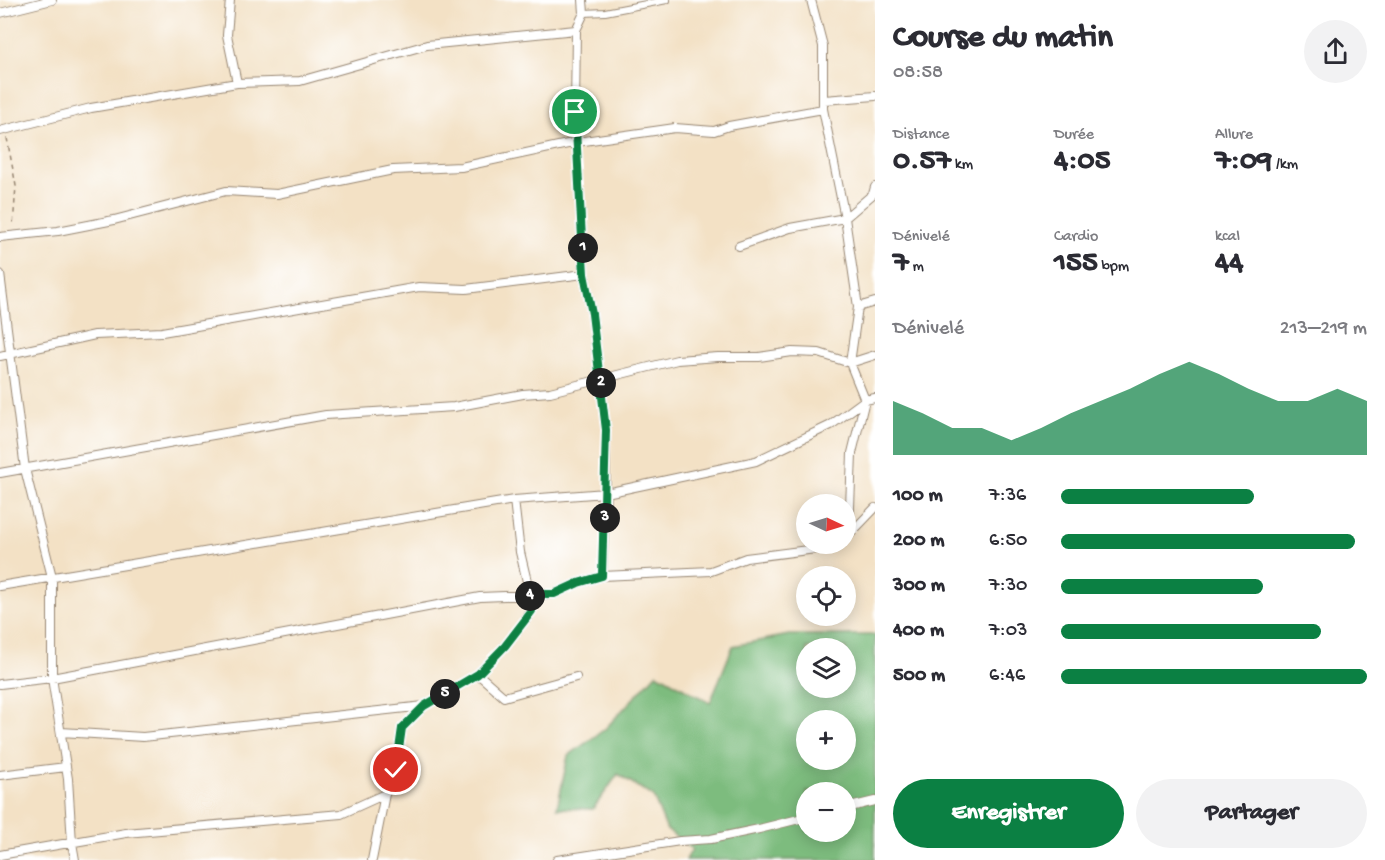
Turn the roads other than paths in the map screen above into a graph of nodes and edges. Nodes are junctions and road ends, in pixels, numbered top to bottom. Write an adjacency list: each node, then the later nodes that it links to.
1 (52, 0): 6 (street)
2 (230, 0): 9 (street)
3 (583, 0): 7 (street)
4 (667, 0): 7 (street)
5 (811, 0): 11 (street)
6 (0, 13)
7 (584, 13): 8 (street)
8 (576, 30): 9 (street); 13 (street)
9 (237, 83): 12 (street)
10 (875, 96): 11 (street)
11 (824, 104): 13 (street); 15 (street)
12 (3, 130)
13 (577, 142): 16 (street); 19 (street)
14 (875, 187): 15 (street)
15 (845, 218): 17 (street); 21 (street)
16 (0, 237)
17 (739, 246)
18 (0, 274): 22 (street)
19 (584, 274): 22 (street); 26 (street)
20 (875, 302): 21 (street)
21 (858, 308): 25 (street)
22 (11, 354): 24 (street); 29 (street)
23 (875, 355): 25 (street)
24 (0, 356)
25 (850, 363): 26 (street); 28 (street)
26 (600, 378): 29 (street); 31 (street)
27 (875, 398): 28 (street)
28 (864, 400): 31 (street); 32 (street)
29 (26, 469): 30 (street); 38 (street)
30 (0, 473)
31 (606, 493): 33 (street); 37 (street)
32 (850, 494)
33 (514, 501): 38 (street); 40 (street)
34 (875, 508): 35 (street)
35 (856, 527)
36 (796, 552): 37 (street)
37 (602, 576): 40 (street)
38 (52, 577): 39 (street); 43 (street)
39 (0, 586)
40 (530, 594): 41 (street); 43 (street)
41 (478, 674): 42 (street); 45 (street)
42 (576, 677)
43 (52, 678): 44 (street); 46 (street)
44 (0, 684)
45 (424, 706): 46 (street); 49 (street)
46 (61, 732): 47 (street)
47 (66, 767): 48 (street); 53 (street)
48 (0, 775)
49 (385, 794): 53 (street); 56 (street)
50 (875, 801): 51 (street)
51 (856, 806)
52 (796, 820): 57 (street)
53 (72, 843): 54 (street); 55 (street)
54 (0, 855)
55 (75, 860)
56 (372, 860)
57 (557, 860)

